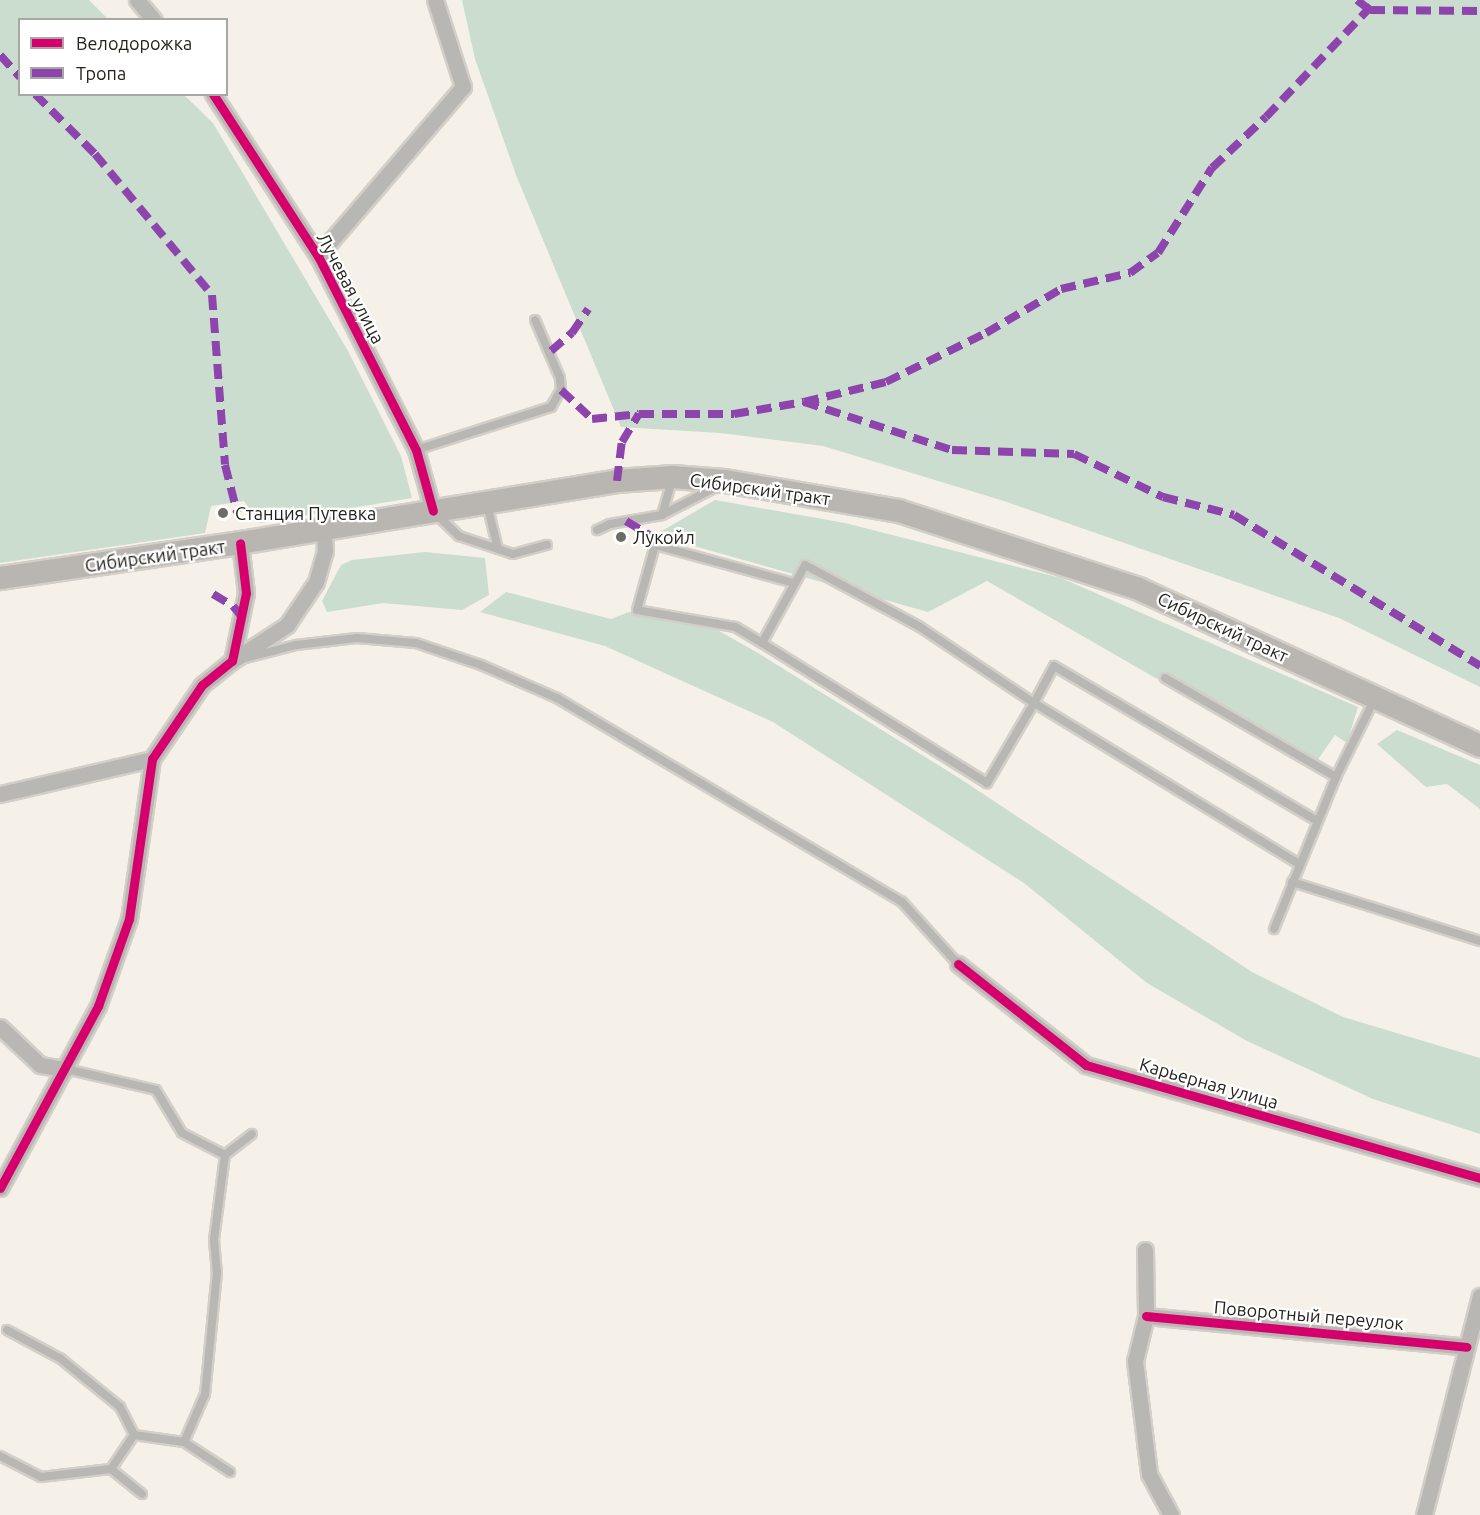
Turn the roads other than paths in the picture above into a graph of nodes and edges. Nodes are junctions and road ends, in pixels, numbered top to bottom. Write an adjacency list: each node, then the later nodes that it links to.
1 (136, 0): 3 (street)
2 (435, 0): 5 (street)
3 (152, 18)
4 (214, 96): 5 (street, Лучевая улица)
5 (318, 256): 7 (street, Лучевая улица)
6 (535, 320): 7 (lane)
7 (416, 450): 11 (street, Лучевая улица)
8 (673, 477): 9 (main road, Сибирский тракт); 10 (main road, Сибирский тракт); 12 (lane)
9 (725, 481): 12 (lane); 23 (main road, Сибирский тракт)
10 (487, 502): 11 (main road, Сибирский тракт); 17 (lane)
11 (433, 511): 13 (main road, Сибирский тракт); 17 (lane)
12 (662, 515): 14 (lane)
13 (324, 529): 15 (main road, Сибирский тракт); 21 (street)
14 (597, 530)
15 (240, 543): 18 (main road, Сибирский тракт); 21 (street)
16 (547, 545): 17 (lane)
17 (498, 549)
18 (0, 578)
19 (794, 583): 20 (lane); 20 (lane); 24 (lane)
20 (762, 643): 24 (lane)
21 (232, 661): 26 (street); 34 (lane)
22 (1165, 678): 27 (lane)
23 (1375, 698): 25 (main road, Сибирский тракт); 27 (lane)
24 (1034, 703): 29 (lane); 30 (lane)
25 (1480, 746)
26 (152, 759): 28 (street); 36 (street)
27 (1336, 777): 29 (lane)
28 (0, 794)
29 (1317, 821): 30 (lane)
30 (1299, 864): 31 (lane)
31 (1292, 882): 32 (lane); 33 (lane)
32 (1274, 929)
33 (1480, 940)
34 (958, 964): 39 (street, Карьерная улица)
35 (0, 1027): 36 (street)
36 (66, 1069): 38 (lane); 40 (street)
37 (252, 1134): 38 (lane)
38 (225, 1155): 47 (lane)
39 (1480, 1178)
40 (0, 1188)
41 (1146, 1250): 43 (street)
42 (1480, 1296): 45 (street)
43 (1146, 1316): 45 (street, Поворотный переулок); 52 (street)
44 (7, 1330): 46 (lane)
45 (1467, 1347): 53 (street)
46 (134, 1435): 47 (lane); 49 (lane)
47 (184, 1442): 50 (lane)
48 (0, 1456): 49 (lane)
49 (111, 1469): 51 (lane)
50 (230, 1472)
51 (142, 1494)
52 (1171, 1515)
53 (1424, 1515)

